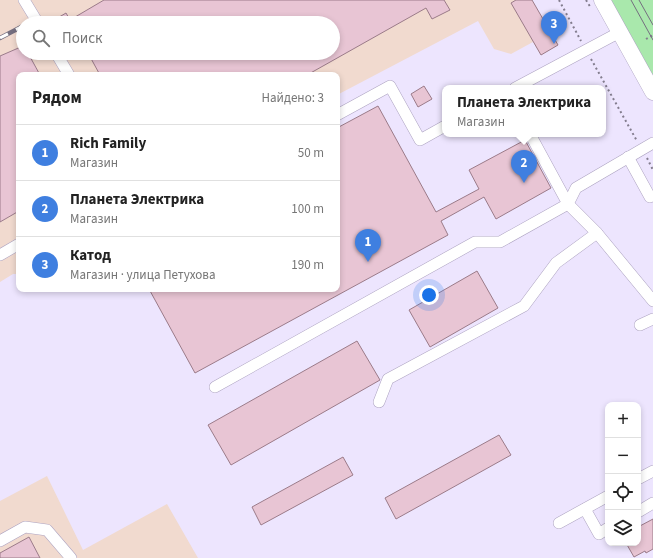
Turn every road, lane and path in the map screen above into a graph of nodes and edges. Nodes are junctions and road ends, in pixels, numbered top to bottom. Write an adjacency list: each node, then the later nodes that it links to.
1 (24, 0): 4 (lane)
2 (559, 0): 8 (path)
3 (602, 0): 5 (highway)
4 (34, 16)
5 (620, 32): 8 (lane); 14 (highway)
6 (653, 35): 7 (path)
7 (646, 39)
8 (586, 50): 11 (lane); 13 (path)
9 (60, 60): 10 (lane)
10 (67, 72)
11 (521, 85)
12 (606, 85): 19 (path)
13 (606, 85)
14 (653, 92)
15 (340, 113): 16 (lane)
16 (442, 128)
17 (532, 137): 23 (lane)
18 (653, 143): 19 (lane)
19 (642, 149): 20 (lane); 21 (path)
20 (628, 158): 22 (lane); 23 (lane)
21 (653, 170)
22 (650, 198)
23 (568, 204): 24 (lane); 30 (lane)
24 (597, 233): 27 (lane); 31 (lane)
25 (16, 246): 26 (lane)
26 (0, 255)
27 (653, 301)
28 (653, 319): 29 (lane)
29 (640, 325)
30 (215, 386)
31 (379, 402)
32 (653, 471): 33 (lane)
33 (641, 477)
34 (605, 498): 36 (lane)
35 (653, 503): 37 (lane)
36 (585, 509): 38 (lane); 39 (lane)
37 (641, 510)
38 (559, 523)
39 (605, 530)
40 (0, 541): 41 (lane)
41 (71, 558)

